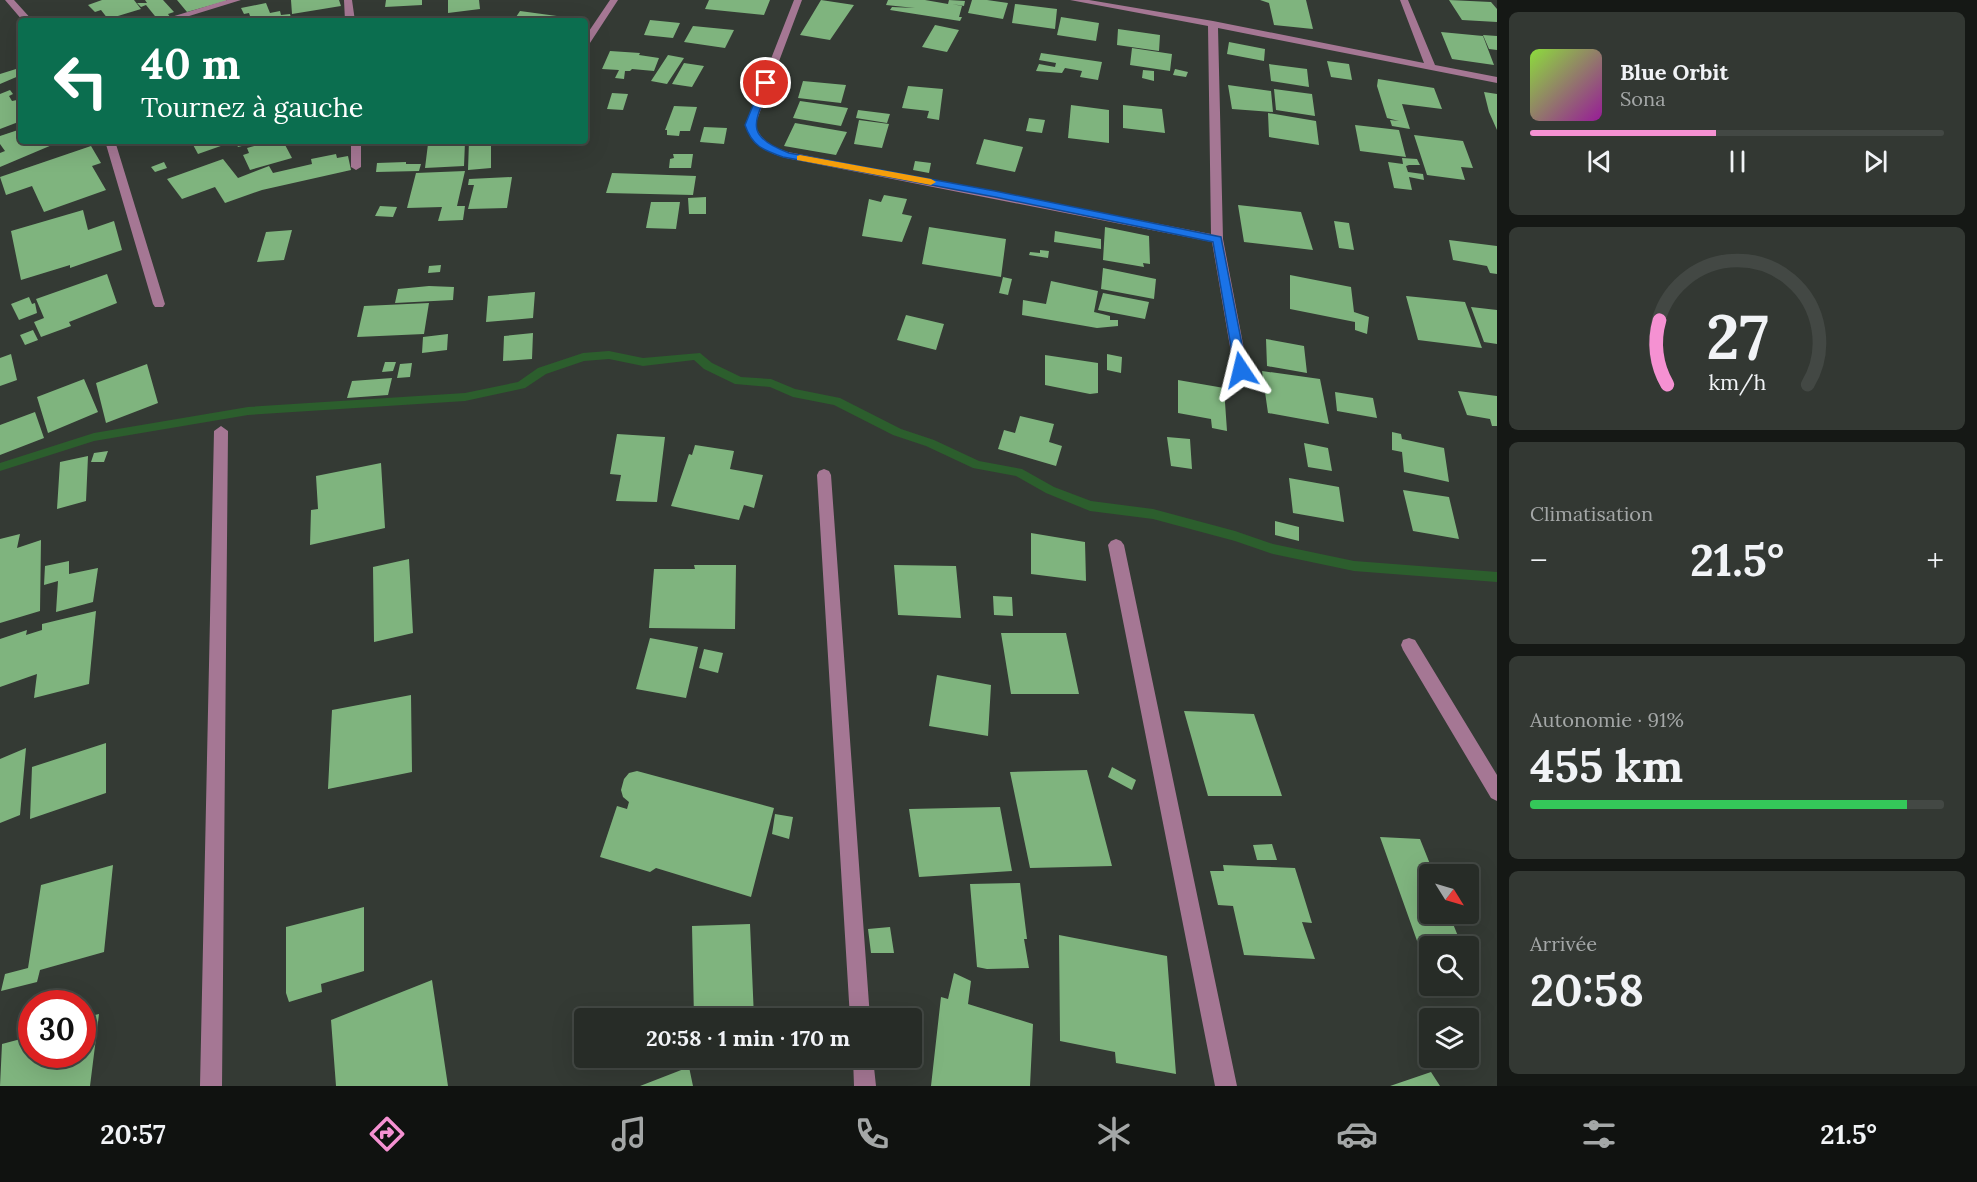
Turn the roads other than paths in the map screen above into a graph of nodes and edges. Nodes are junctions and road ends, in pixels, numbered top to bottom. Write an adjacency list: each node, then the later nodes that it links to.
1 (9, 0): 8 (street)
2 (237, 0): 9 (street)
3 (348, 0): 10 (street)
4 (614, 0): 12 (street)
5 (798, 0): 18 (street)
6 (1074, 0): 11 (street)
7 (1404, 0): 13 (street)
8 (25, 18)
9 (174, 18)
10 (350, 18)
11 (1212, 24): 13 (street); 18 (street)
12 (588, 39)
13 (1431, 69): 14 (street)
14 (1497, 80)
15 (111, 144): 19 (street)
16 (356, 144): 17 (street)
17 (356, 167)
18 (1217, 239): 20 (street)
19 (159, 304)
20 (1241, 370)
21 (220, 431): 28 (street)
22 (824, 475): 26 (street)
23 (1116, 545): 30 (street)
24 (1409, 645): 25 (street)
25 (1497, 792)
26 (859, 1008)
27 (864, 1068): 29 (street)
28 (211, 1086)
29 (865, 1086)
30 (1226, 1086)

